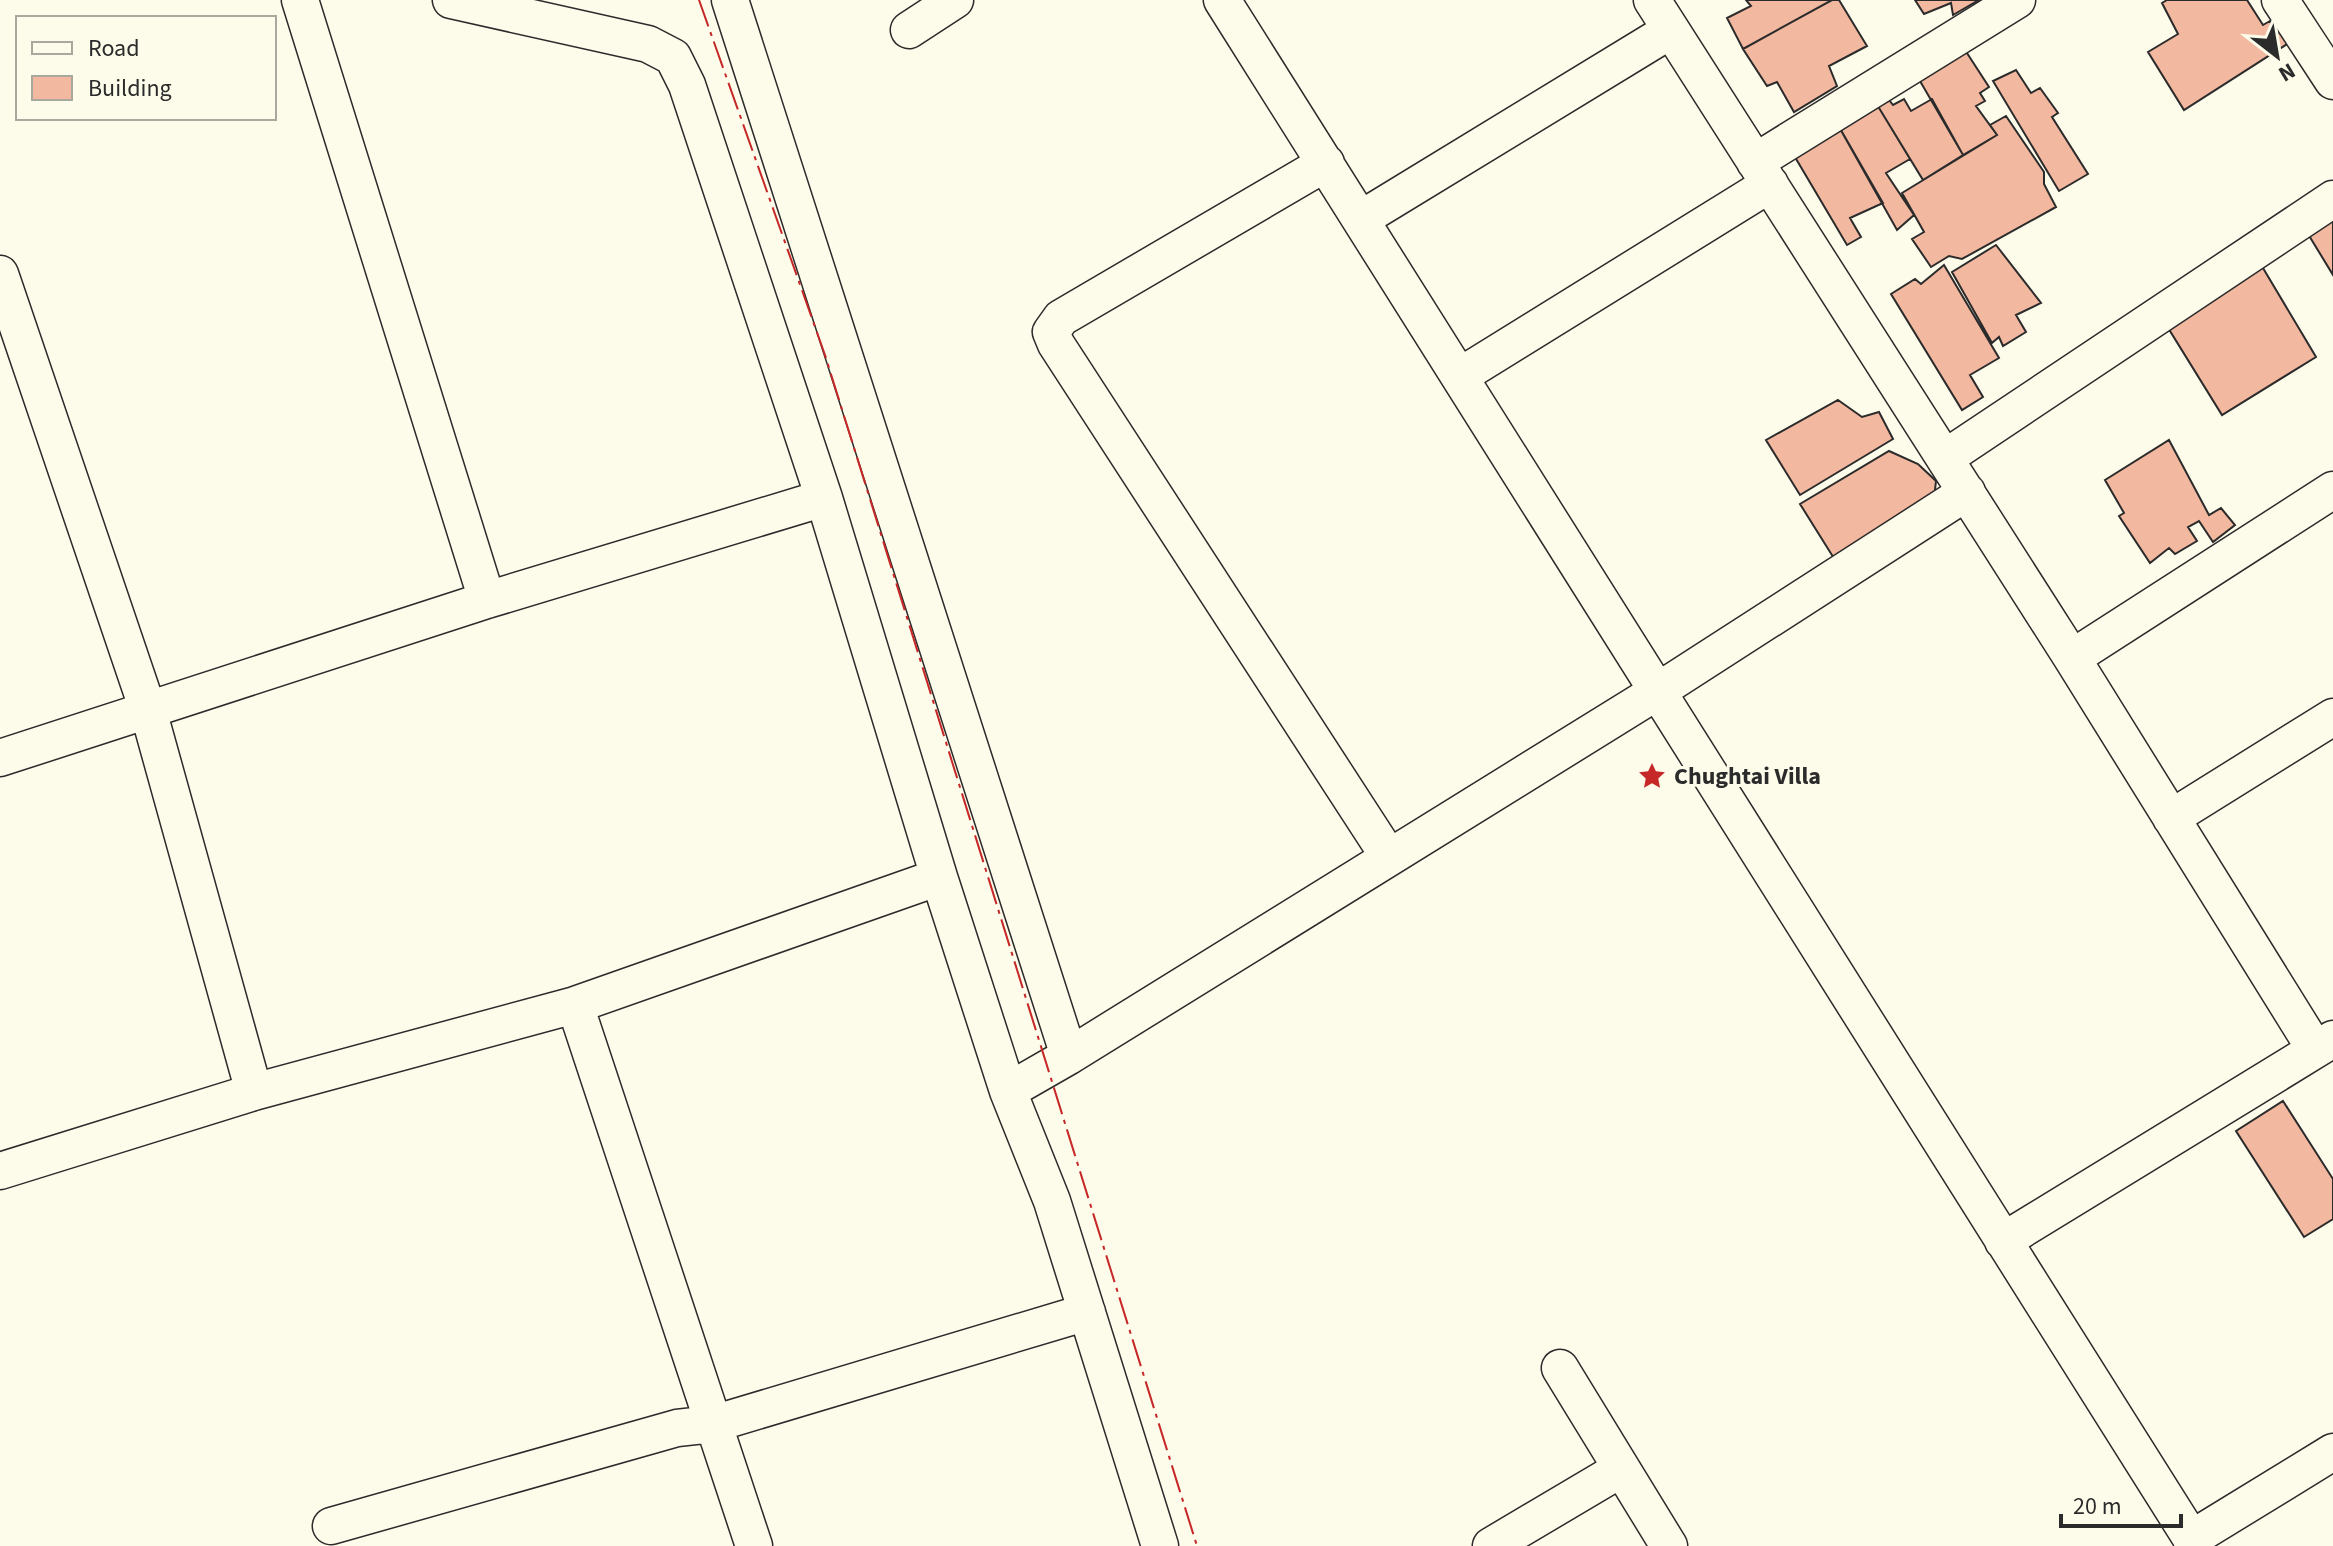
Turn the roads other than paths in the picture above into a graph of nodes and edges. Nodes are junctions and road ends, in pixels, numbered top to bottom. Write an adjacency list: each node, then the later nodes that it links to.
1 (300, 0): 22 (street)
2 (451, 0): 21 (street)
3 (730, 0): 33 (street)
4 (955, 0): 9 (street)
5 (1222, 0): 12 (street)
6 (1652, 0): 10 (street)
7 (2017, 0): 13 (street)
8 (2280, 0): 11 (street)
9 (909, 30)
10 (1671, 30): 13 (street); 15 (street)
11 (2333, 81)
12 (1326, 163): 15 (street); 29 (street)
13 (1762, 173): 17 (street); 18 (street)
14 (2333, 199): 18 (street)
15 (1361, 219): 17 (street)
16 (0, 274): 25 (street)
17 (1460, 376): 24 (street)
18 (1945, 458): 20 (street)
19 (2333, 490): 23 (street)
20 (1967, 492): 23 (street); 24 (street)
21 (824, 498): 22 (street); 30 (street)
22 (487, 600): 25 (street)
23 (2072, 658): 28 (street)
24 (1658, 691): 29 (street); 37 (street)
25 (148, 710): 27 (street); 35 (street)
26 (2333, 717): 28 (street)
27 (0, 758)
28 (2171, 818): 32 (street)
29 (1389, 857): 33 (street)
30 (939, 877): 31 (street); 34 (street)
31 (575, 1005): 35 (street); 40 (street)
32 (2324, 1044): 37 (street)
33 (1069, 1056): 34 (street)
34 (1008, 1091): 38 (street)
35 (254, 1092): 36 (street)
36 (0, 1171)
37 (2003, 1241): 44 (street)
38 (1087, 1312): 40 (street); 46 (street)
39 (1560, 1368): 42 (street)
40 (713, 1424): 43 (street); 45 (street)
41 (2333, 1452): 44 (street)
42 (1621, 1469): 47 (street); 48 (street)
43 (331, 1526)
44 (2193, 1543)
45 (754, 1546)
46 (1160, 1546)
47 (1491, 1546)
48 (1669, 1546)

